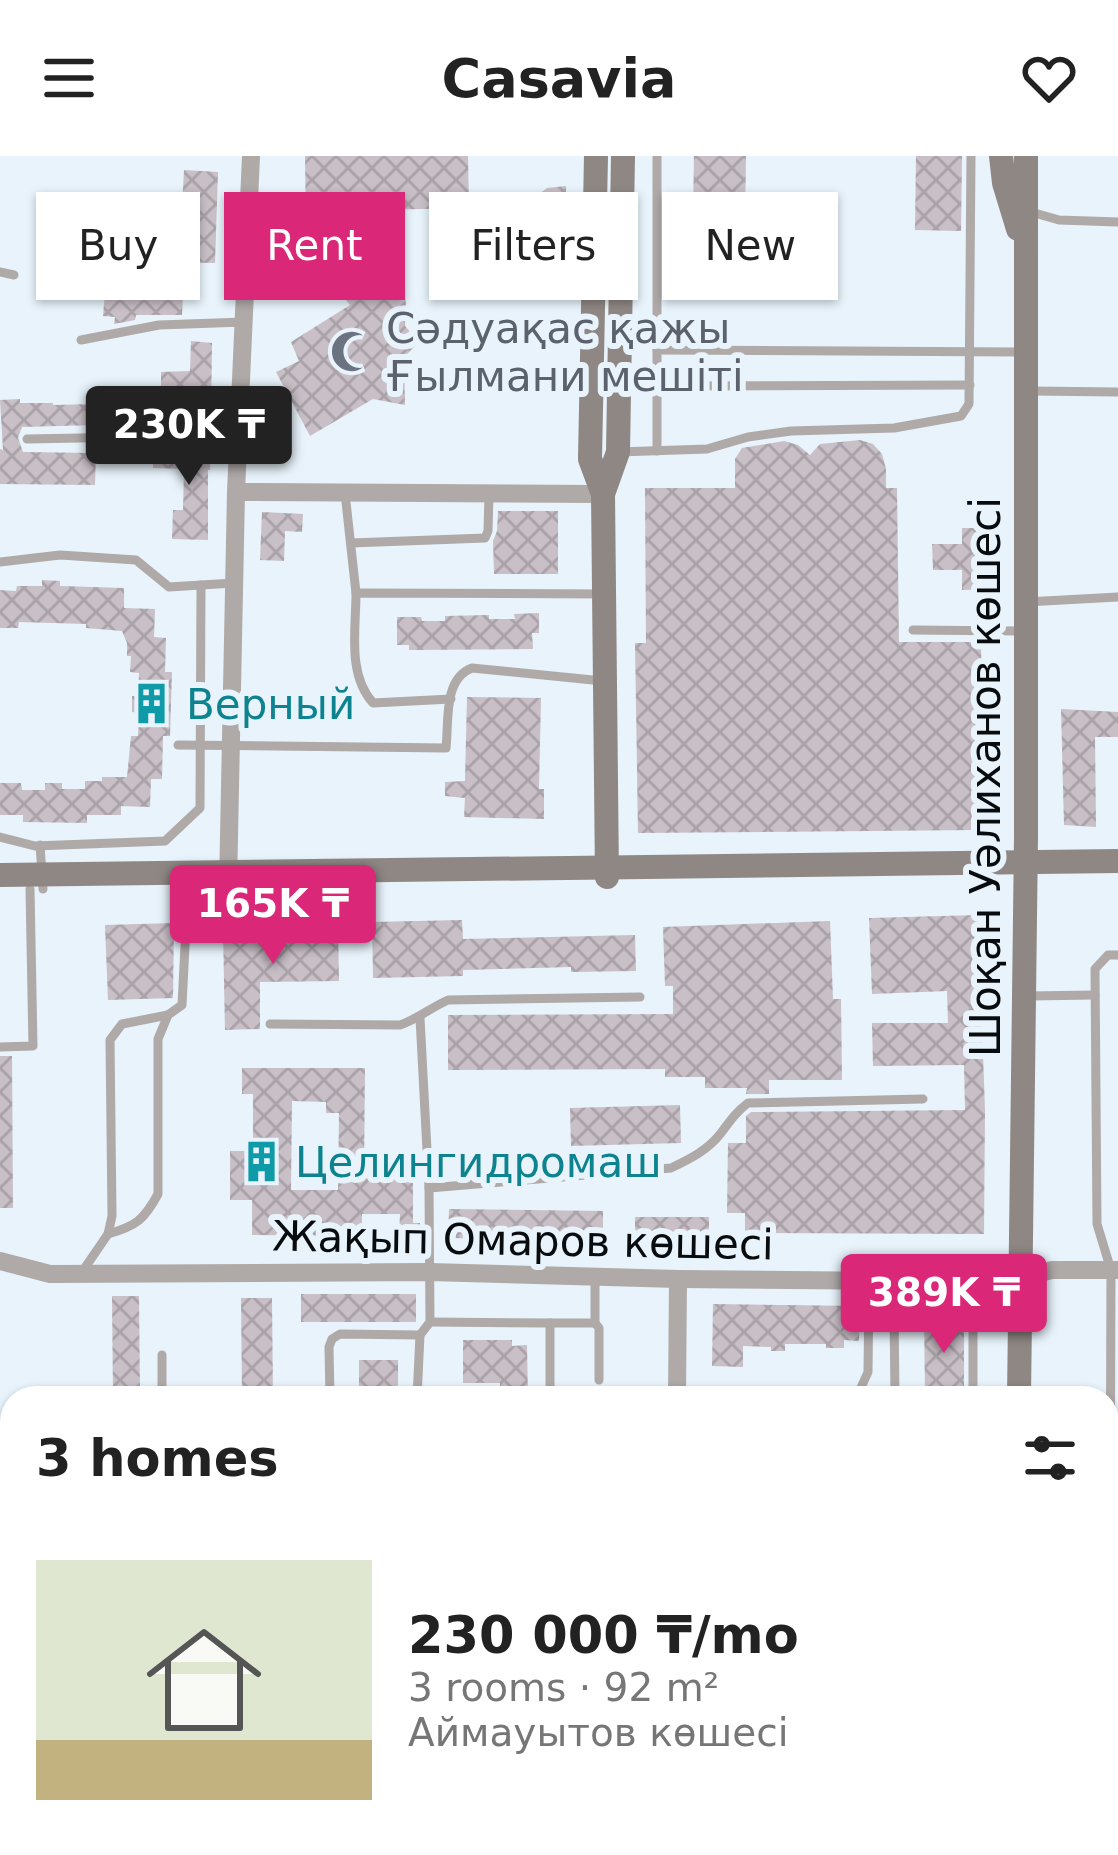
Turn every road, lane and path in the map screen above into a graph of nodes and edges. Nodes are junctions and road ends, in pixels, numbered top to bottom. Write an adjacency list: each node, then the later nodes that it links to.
1 (251, 156): 13 (street)
2 (596, 156): 29 (main road)
3 (623, 156): 25 (main road)
4 (657, 156): 15 (lane)
5 (971, 156): 16 (lane)
6 (1001, 156): 10 (main road)
7 (1026, 156): 8 (main road, Шоқан Уәлиханов көшесі)
8 (1026, 210): 9 (lane); 10 (main road, Шоқан Уәлиханов көшесі)
9 (1118, 222)
10 (1026, 253): 17 (main road, Шоқан Уәлиханов көшесі)
11 (0, 272): 12 (lane)
12 (14, 275)
13 (244, 322): 14 (lane); 22 (street)
14 (81, 340)
15 (656, 350): 16 (lane); 19 (lane)
16 (971, 351): 17 (lane); 18 (lane)
17 (1026, 352): 20 (main road, Шоқан Уәлиханов көшесі)
18 (970, 385): 19 (lane); 24 (lane)
19 (657, 386): 24 (lane)
20 (1026, 390): 21 (lane); 38 (main road, Шоқан Уәлиханов көшесі)
21 (1118, 392)
22 (238, 435): 23 (lane); 26 (street)
23 (27, 439)
24 (657, 451): 25 (lane)
25 (618, 452): 29 (main road)
26 (236, 492): 27 (street); 32 (street)
27 (345, 493): 28 (street); 30 (lane)
28 (489, 494): 29 (street); 30 (lane)
29 (603, 494): 36 (main road)
30 (351, 543): 35 (lane)
31 (0, 562): 33 (lane)
32 (234, 583): 33 (lane); 45 (street)
33 (202, 585): 44 (lane)
34 (1118, 588): 37 (lane)
35 (356, 592): 36 (lane); 42 (lane)
36 (603, 594): 41 (main road)
37 (1113, 597): 38 (lane)
38 (1026, 602): 40 (main road, Шоқан Уәлиханов көшесі)
39 (913, 629): 40 (lane)
40 (1026, 631): 49 (main road, Шоқан Уәлиханов көшесі)
41 (603, 681): 42 (lane); 51 (main road)
42 (451, 699): 45 (lane)
43 (178, 746): 44 (lane)
44 (200, 746): 45 (lane); 47 (lane)
45 (231, 746): 53 (street)
46 (0, 837): 47 (lane)
47 (40, 845): 54 (lane)
48 (1118, 861): 49 (main road)
49 (1029, 866): 51 (main road); 52 (main road); 59 (main road, Шоқан Уәлиханов көшесі)
50 (0, 874): 54 (main road)
51 (607, 874): 53 (main road)
52 (1118, 876)
53 (229, 879): 54 (main road); 55 (main road)
54 (38, 884): 55 (main road); 56 (main road); 64 (lane)
55 (188, 887): 61 (lane)
56 (0, 889)
57 (1118, 955): 58 (lane)
58 (1095, 995): 59 (lane); 69 (lane)
59 (1024, 996): 73 (main road, Шоқан Уәлиханов көшесі)
60 (640, 998): 62 (lane)
61 (168, 1015): 67 (lane); 67 (lane)
62 (420, 1018): 63 (lane); 66 (lane)
63 (270, 1024)
64 (0, 1047)
65 (923, 1099): 66 (lane)
66 (429, 1188): 70 (lane)
67 (108, 1234): 71 (lane)
68 (0, 1261): 71 (street, Жақып Омаров көшесі)
69 (1115, 1270): 73 (street, Жақып Омаров көшесі); 93 (lane)
70 (430, 1272): 71 (street, Жақып Омаров көшесі); 72 (street, Жақып Омаров көшесі); 78 (lane)
71 (81, 1274)
72 (595, 1277): 74 (street, Жақып Омаров көшесі); 80 (lane)
73 (1021, 1278): 76 (street, Жақып Омаров көшесі); 92 (main road, Шоқан Уәлиханов көшесі)
74 (678, 1279): 75 (street, Жақып Омаров көшесі); 88 (street)
75 (869, 1281): 76 (street, Жақып Омаров көшесі); 89 (lane)
76 (973, 1282): 91 (lane)
77 (894, 1310): 90 (lane)
78 (430, 1322): 79 (lane); 81 (lane)
79 (550, 1323): 80 (lane); 87 (lane)
80 (595, 1323): 83 (lane)
81 (420, 1334): 85 (lane); 86 (lane)
82 (162, 1355): 84 (lane)
83 (599, 1379)
84 (162, 1386)
85 (330, 1386)
86 (418, 1386)
87 (550, 1386)
88 (677, 1386)
89 (862, 1386)
90 (895, 1386)
91 (973, 1386)
92 (1019, 1386)
93 (1110, 1386)

